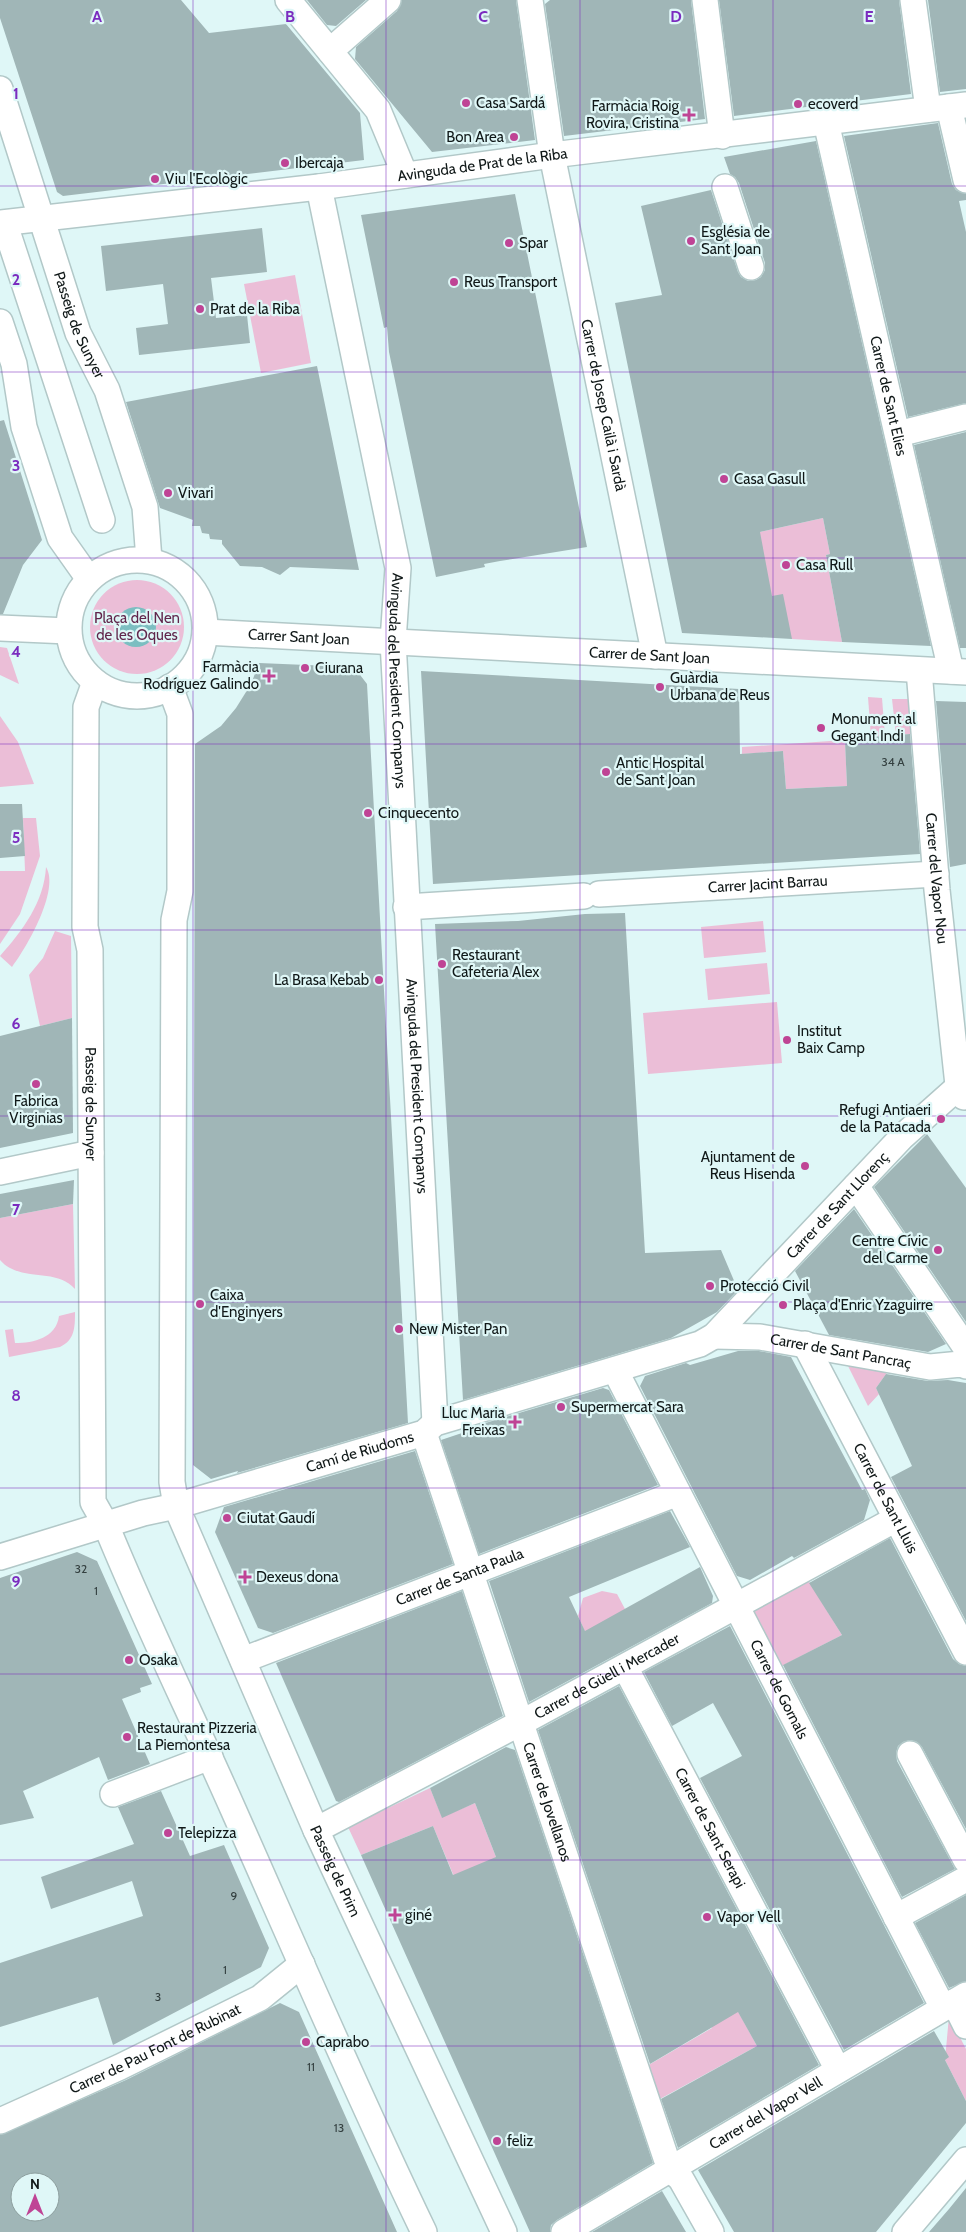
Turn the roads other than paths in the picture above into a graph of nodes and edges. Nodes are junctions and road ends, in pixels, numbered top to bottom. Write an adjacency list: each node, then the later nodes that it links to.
1 (288, 0): 6 (street)
2 (388, 0): 6 (street)
3 (705, 0): 10 (street)
4 (913, 0): 8 (street)
5 (532, 1): 11 (street, Carrer de Josep Cailà i Sardà)
6 (330, 51): 12 (street)
7 (0, 89): 16 (street, Passeig de Sunyer)
8 (948, 107): 9 (street, Avinguda de Prat de la Riba); 13 (street)
9 (826, 122): 10 (street, Avinguda de Prat de la Riba); 21 (street, Carrer de Sant Elies)
10 (722, 136): 11 (street, Avinguda de Prat de la Riba)
11 (552, 155): 12 (street, Avinguda de Prat de la Riba); 29 (street, Carrer de Josep Cailà i Sardà)
12 (405, 175): 14 (street, Avinguda de Prat de la Riba)
13 (966, 180)
14 (319, 187): 16 (street, Avinguda de Prat de la Riba); 28 (street, Avinguda del President Companys)
15 (725, 187): 18 (street)
16 (43, 220): 17 (street, Avinguda de Prat de la Riba); 23 (street, Passeig de Sunyer)
17 (5, 230): 22 (street)
18 (751, 267)
19 (0, 322): 24 (street)
20 (966, 417): 21 (street)
21 (898, 434): 31 (street, Carrer de Sant Elies)
22 (102, 520)
23 (149, 560): 24 (street); 27 (street)
24 (84, 584): 26 (street)
25 (0, 628): 26 (street)
26 (68, 631): 33 (street)
27 (205, 632): 28 (street, Carrer Sant Joan); 32 (street)
28 (393, 642): 29 (street, Carrer de Sant Joan); 35 (street, Avinguda del President Companys)
29 (655, 656): 30 (street, Carrer de Sant Joan)
30 (919, 670): 31 (street, Carrer de Sant Joan); 34 (street, Carrer del Vapor Nou)
31 (959, 672)
32 (178, 681): 33 (street); 47 (street)
33 (95, 682): 37 (street, Passeig de Sunyer)
34 (936, 874): 35 (street, Carrer Jacint Barrau); 36 (street, Carrer del Vapor Nou)
35 (406, 907): 45 (street, Avinguda del President Companys)
36 (963, 1089): 39 (street, Carrer de Sant Llorenç)
37 (90, 1153): 38 (street); 49 (street, Passeig de Sunyer)
38 (0, 1172)
39 (856, 1186): 40 (street, Carrer de Sant Llorenç); 42 (street)
40 (714, 1336): 41 (street, Carrer de Sant Pancraç); 44 (street, Camí de Riudoms)
41 (805, 1344): 43 (street, Carrer de Sant Pancraç); 48 (street, Carrer de Sant Lluis)
42 (966, 1348)
43 (966, 1366)
44 (615, 1370): 45 (street, Camí de Riudoms); 46 (street, Carrer de Gornals)
45 (430, 1428): 47 (street, Camí de Riudoms); 51 (street, Carrer de Jovellanos)
46 (678, 1493): 51 (street, Carrer de Santa Paula); 52 (street, Carrer de Gornals)
47 (176, 1506): 49 (street, Camí de Riudoms); 54 (street, Passeig de Prim)
48 (896, 1519): 52 (street, Carrer de Güell i Mercader); 53 (street, Carrer de Sant Lluis)
49 (106, 1525): 50 (street, Camí de Riudoms); 58 (street)
50 (0, 1557)
51 (470, 1574): 54 (street, Carrer de Santa Paula); 56 (street, Carrer de Jovellanos)
52 (736, 1606): 55 (street, Carrer de Güell i Mercader); 63 (street, Carrer de Gornals)
53 (966, 1652)
54 (243, 1660): 60 (street, Passeig de Prim)
55 (624, 1666): 56 (street, Carrer de Güell i Mercader); 67 (street, Carrer de Sant Serapi)
56 (520, 1722): 60 (street, Carrer de Güell i Mercader); 70 (street, Carrer de Jovellanos)
57 (910, 1754): 61 (street)
58 (210, 1757): 59 (street); 64 (street)
59 (113, 1794)
60 (316, 1830): 72 (street, Passeig de Prim)
61 (966, 1860)
62 (966, 1879): 63 (street)
63 (896, 1918): 65 (street, Carrer de Gornals)
64 (302, 1964): 68 (street, Carrer de Pau Font de Rubinat); 71 (street)
65 (954, 2002): 66 (street, Carrer de Gornals); 67 (street, Carrer del Vapor Vell)
66 (966, 2026)
67 (838, 2070): 70 (street, Carrer del Vapor Vell)
68 (0, 2121)
69 (966, 2160): 75 (street)
70 (671, 2170): 73 (street, Carrer del Vapor Vell); 74 (street)
71 (424, 2232)
72 (504, 2232)
73 (564, 2232)
74 (711, 2232)
75 (905, 2232)

